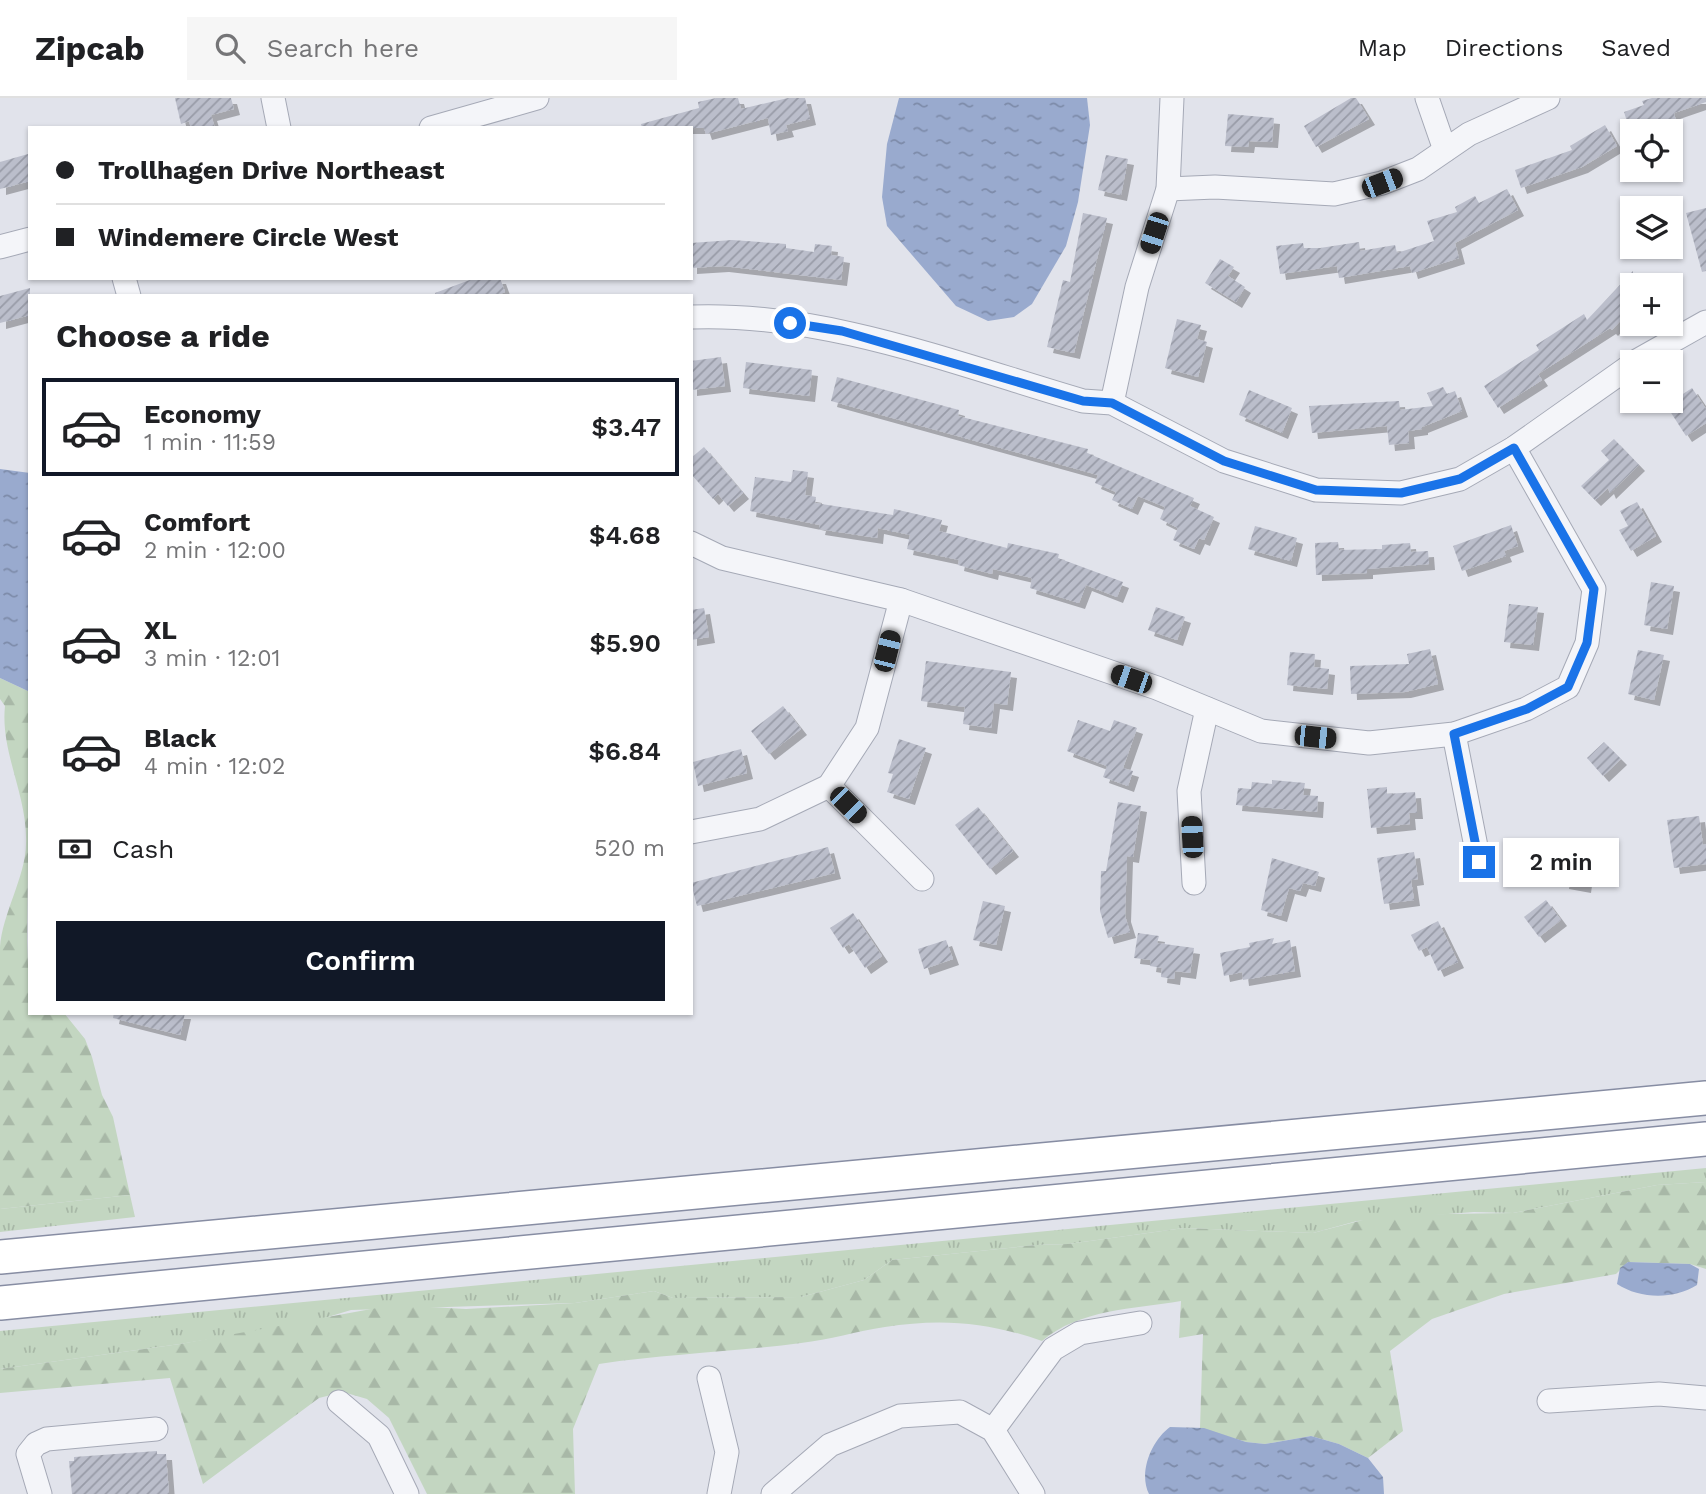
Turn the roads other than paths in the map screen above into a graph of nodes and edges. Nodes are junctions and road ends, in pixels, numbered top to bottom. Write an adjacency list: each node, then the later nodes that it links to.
1 (273, 98): 6 (street)
2 (537, 98): 7 (street)
3 (1172, 98): 9 (street)
4 (1427, 98): 8 (street)
5 (1548, 98): 8 (street)
6 (279, 126)
7 (438, 126)
8 (1445, 150): 9 (street)
9 (1168, 189): 16 (street)
10 (28, 240): 11 (street)
11 (0, 247)
12 (693, 317): 16 (street)
13 (1706, 322): 14 (street)
14 (1657, 350)
15 (1620, 373): 17 (street)
16 (1112, 403): 17 (street)
17 (1514, 448): 21 (street)
18 (693, 544): 19 (street)
19 (901, 600): 20 (street); 22 (street)
20 (1207, 709): 21 (street); 26 (street)
21 (1454, 734): 24 (street)
22 (829, 786): 23 (street); 25 (street)
23 (693, 832)
24 (1479, 862)
25 (922, 880)
26 (1195, 883)
27 (1706, 1098): 29 (highway)
28 (1706, 1139): 30 (highway)
29 (0, 1257)
30 (0, 1303)
31 (1140, 1323): 37 (street)
32 (709, 1378): 40 (street)
33 (1706, 1398): 34 (street)
34 (1549, 1401)
35 (339, 1402): 39 (street)
36 (156, 1429): 38 (street)
37 (993, 1430): 41 (street); 42 (street)
38 (40, 1494)
39 (407, 1494)
40 (719, 1494)
41 (774, 1494)
42 (1034, 1494)

